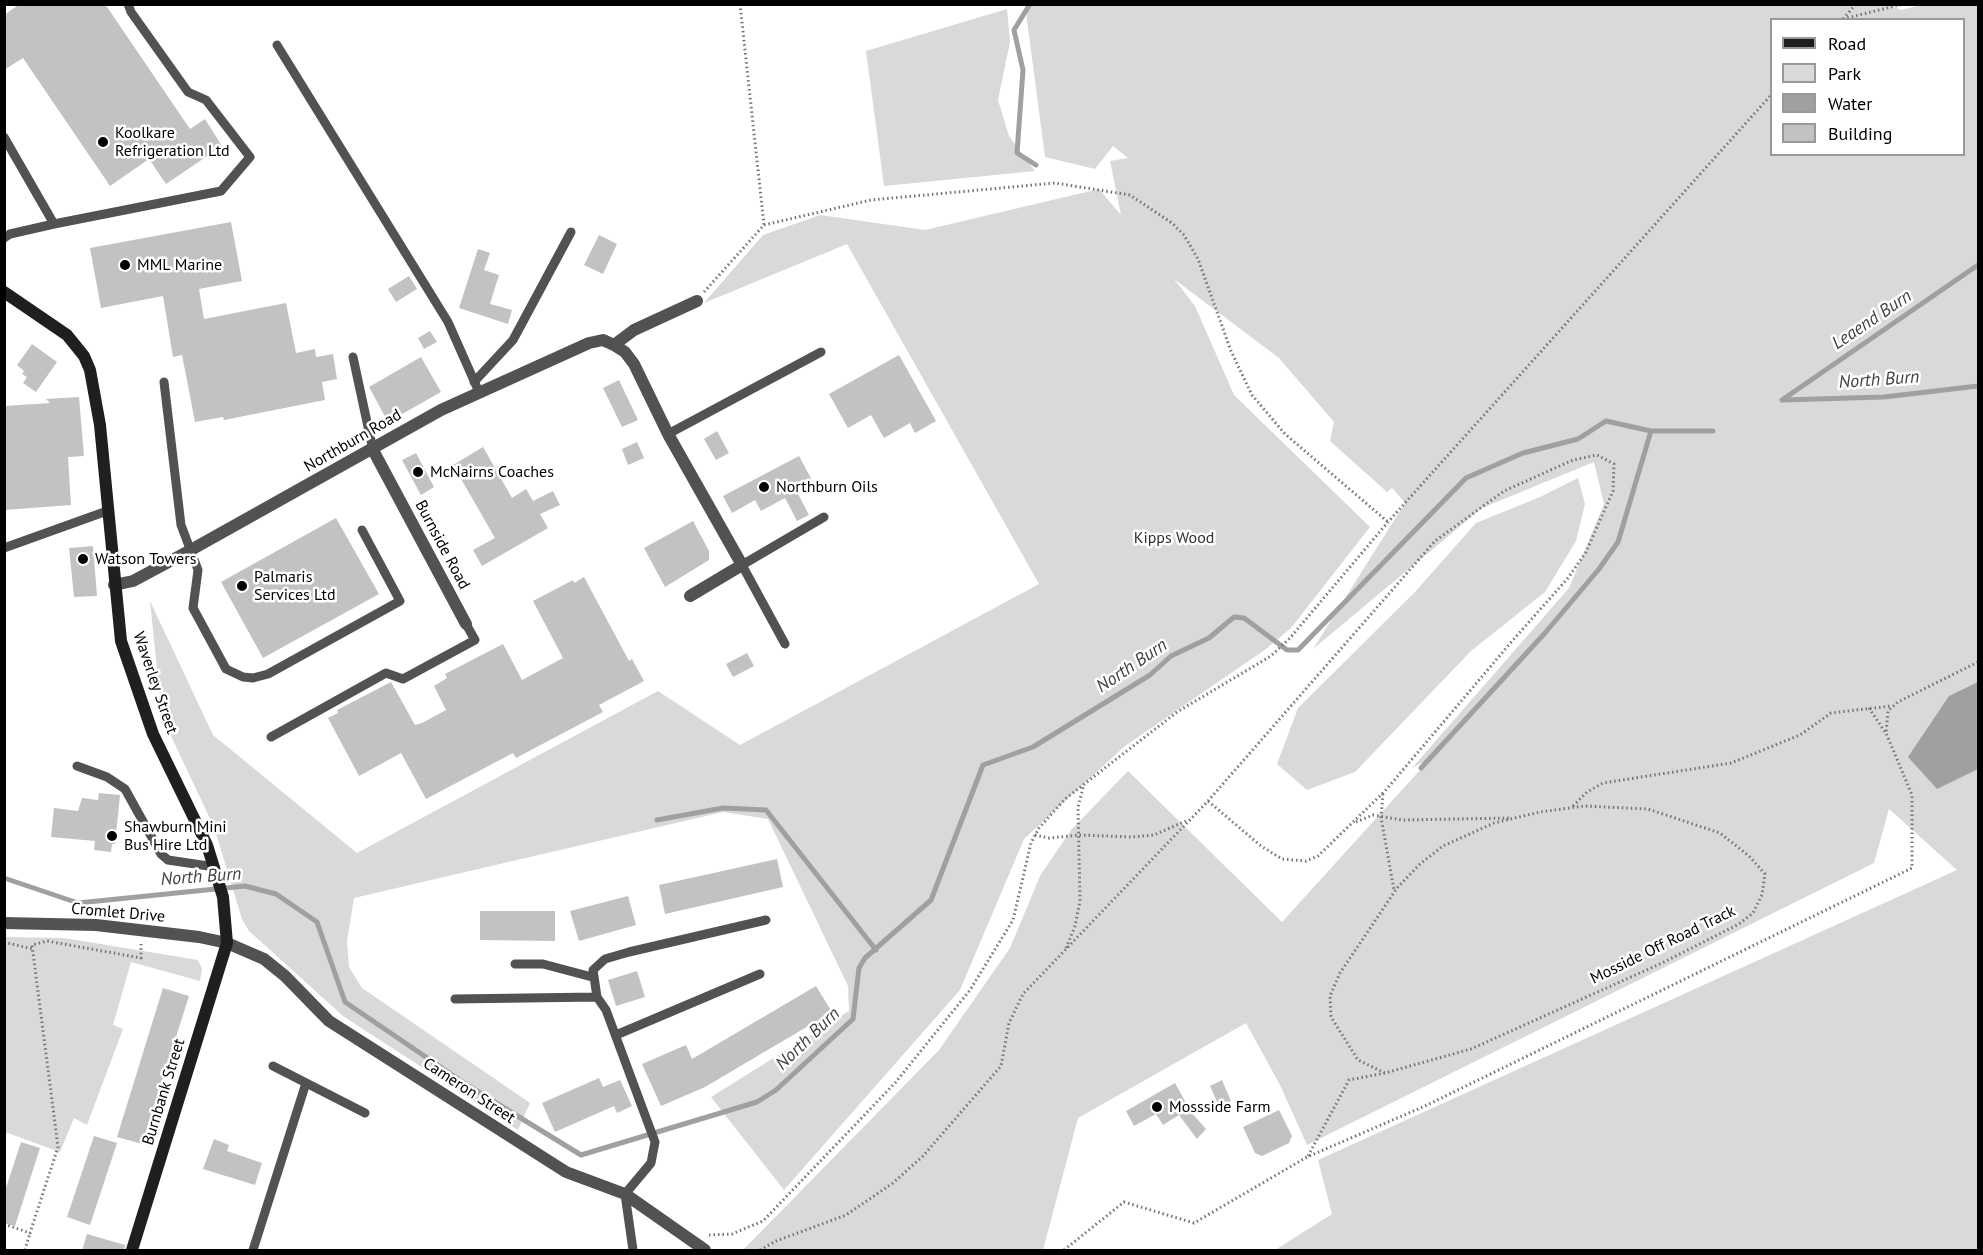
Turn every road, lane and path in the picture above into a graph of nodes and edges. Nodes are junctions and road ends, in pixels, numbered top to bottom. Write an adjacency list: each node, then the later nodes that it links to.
1 (128, 4): 10 (lane)
2 (740, 4): 11 (path)
3 (1856, 4): 5 (path)
4 (1903, 4): 6 (path)
5 (1843, 18)
6 (1846, 18)
7 (277, 45): 20 (lane)
8 (1770, 96): 25 (path)
9 (4, 137): 10 (lane)
10 (54, 224): 13 (lane)
11 (764, 225): 15 (path); 25 (path)
12 (571, 232): 20 (lane)
13 (4, 238)
14 (4, 292): 23 (main road, Waverley Street)
15 (697, 301): 16 (street)
16 (614, 345): 20 (street, Northburn Road); 21 (street)
17 (821, 352): 21 (lane)
18 (353, 357): 22 (lane)
19 (164, 382): 28 (lane)
20 (477, 387): 22 (street, Northburn Road)
21 (668, 434): 29 (street)
22 (372, 450): 28 (street, Northburn Road); 32 (street, Burnside Road)
23 (107, 511): 27 (lane); 30 (main road, Waverley Street)
24 (824, 517): 29 (lane)
25 (1388, 522): 40 (path)
26 (362, 530): 28 (lane)
27 (4, 548)
28 (189, 551): 30 (street, Northburn Road)
29 (742, 565): 31 (street); 33 (lane)
30 (114, 585): 50 (main road, Waverley Street)
31 (690, 596)
32 (466, 624): 38 (lane)
33 (785, 644)
34 (1978, 662): 35 (path)
35 (1898, 702): 36 (path); 37 (path)
36 (1869, 708): 37 (path); 43 (path)
37 (1886, 733): 69 (path)
38 (270, 737)
39 (76, 766): 50 (lane)
40 (1084, 782): 48 (path); 49 (path)
41 (1383, 794): 42 (path); 44 (path); 47 (path)
42 (1208, 801): 46 (path); 47 (path)
43 (1572, 808): 45 (path, Mosside Off Road Track); 66 (path, Mosside Off Road Track)
44 (1381, 817): 45 (path); 47 (path); 51 (path)
45 (1522, 817): 51 (path, Mosside Off Road Track)
46 (1191, 819): 49 (path); 58 (path)
47 (1354, 823)
48 (1035, 835): 49 (path); 73 (path)
49 (1080, 835): 58 (path)
50 (215, 867): 56 (main road, Waverley Street)
51 (1394, 892): 66 (path, Mosside Off Road Track)
52 (766, 920): 61 (lane)
53 (4, 923): 54 (street, Cromlet Drive)
54 (142, 930): 56 (street, Cromlet Drive); 57 (path)
55 (4, 942): 57 (path)
56 (227, 943): 70 (street, Cameron Street); 75 (main road, Burnbank Street)
57 (33, 949): 72 (path)
58 (1066, 950): 79 (path)
59 (515, 964): 61 (lane)
60 (760, 974): 64 (lane)
61 (592, 977): 62 (lane)
62 (597, 997): 63 (lane); 64 (lane)
63 (455, 999)
64 (616, 1035): 70 (lane)
65 (273, 1066): 67 (lane)
66 (1385, 1073): 69 (path, Mosside Off Road Track)
67 (306, 1083): 68 (lane); 76 (lane)
68 (365, 1113)
69 (1307, 1157): 80 (path)
70 (625, 1194): 77 (lane); 78 (street, Cameron Street)
71 (4, 1224): 72 (path)
72 (30, 1233): 74 (path)
73 (708, 1235)
74 (25, 1251)
75 (132, 1251)
76 (253, 1251)
77 (633, 1251)
78 (705, 1251)
79 (760, 1251)
80 (1064, 1251)

